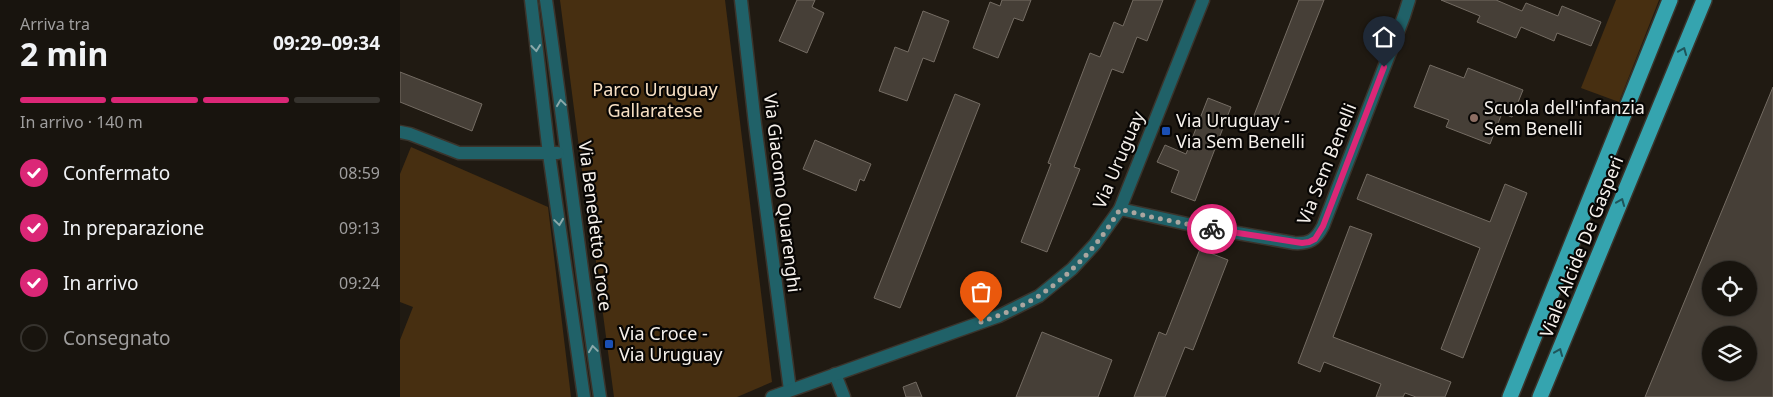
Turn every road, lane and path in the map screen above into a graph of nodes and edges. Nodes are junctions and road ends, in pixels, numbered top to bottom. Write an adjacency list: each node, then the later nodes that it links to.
1 (530, 0): 10 (street, Via Benedetto Croce, one-way to 10)
2 (546, 0): 9 (street, Via Benedetto Croce, one-way to 2)
3 (741, 0): 13 (street, Via Giacomo Quarenghi)
4 (1203, 0): 11 (street, Via Uruguay)
5 (1409, 0): 11 (street, Via Sem Benelli)
6 (1670, 0): 18 (main road, Viale Alcide De Gasperi)
7 (1704, 0): 19 (main road, Viale Alcide De Gasperi, one-way to 7)
8 (400, 132): 10 (street)
9 (568, 151): 10 (street); 15 (street, Via Benedetto Croce, one-way to 9)
10 (549, 154): 14 (street, Via Benedetto Croce, one-way to 14)
11 (1120, 209): 12 (street, Via Uruguay)
12 (835, 374): 13 (street, Via Uruguay); 17 (street)
13 (790, 390): 16 (street, Via Uruguay)
14 (584, 397)
15 (600, 397)
16 (772, 397)
17 (844, 397)
18 (1510, 397)
19 (1540, 397)

